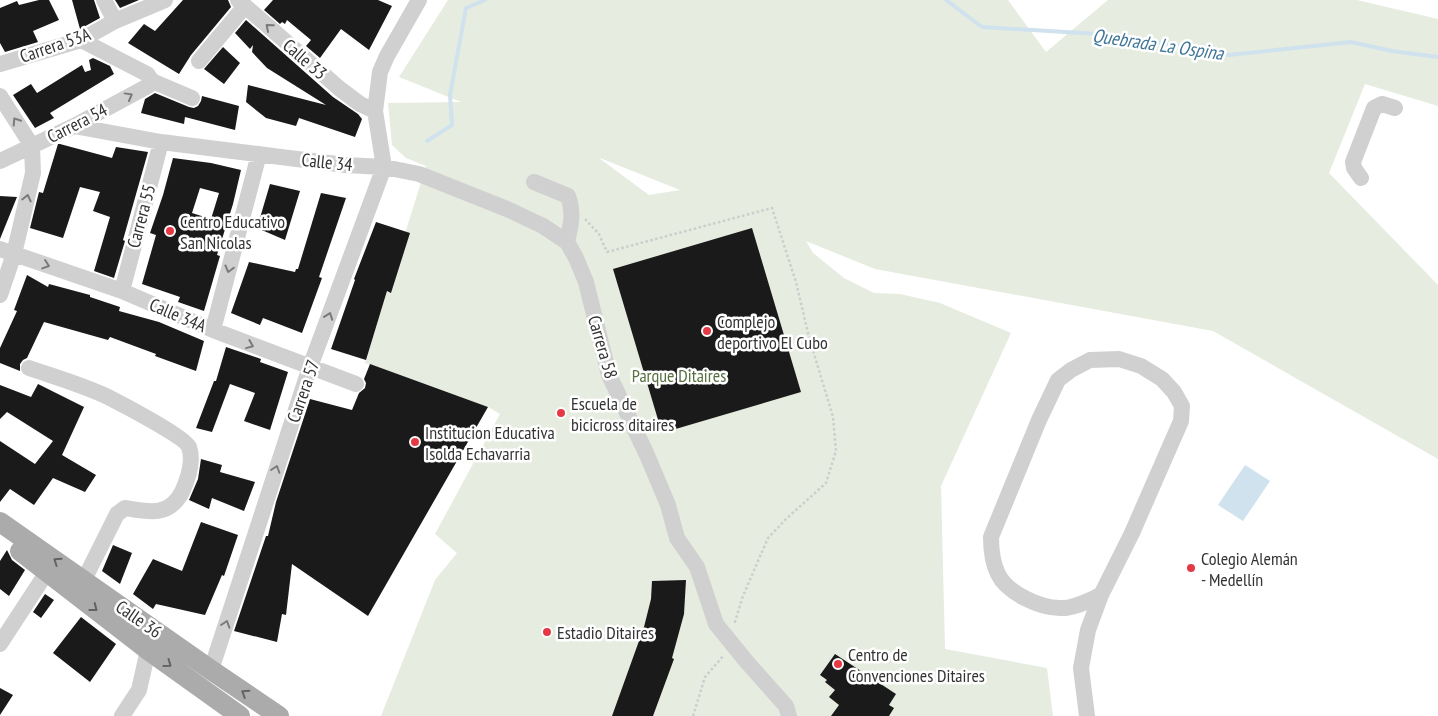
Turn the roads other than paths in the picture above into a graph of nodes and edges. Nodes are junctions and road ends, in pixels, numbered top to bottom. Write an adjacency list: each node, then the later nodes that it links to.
1 (104, 0): 5 (street)
2 (165, 0): 5 (street, Carrera 53A)
3 (419, 0): 10 (street, Carrera 57)
4 (241, 3): 7 (street); 13 (street, Calle 33, one-way to 4)
5 (115, 21): 6 (street, Carrera 53A)
6 (81, 40): 8 (street, Carrera 53A); 9 (street)
7 (199, 61)
8 (0, 64)
9 (152, 81): 12 (street); 16 (street, Carrera 54, one-way to 9)
10 (378, 84): 13 (street); 15 (street, Carrera 57)
11 (0, 96): 18 (street, one-way to 11)
12 (192, 98)
13 (358, 103): 15 (street, Calle 33)
14 (1395, 108): 22 (street)
15 (375, 111): 21 (street, Carrera 57)
16 (74, 126): 17 (street, Calle 34); 18 (street, Carrera 54)
17 (161, 142): 19 (street, Calle 34); 26 (street, Carrera 55)
18 (32, 146): 20 (street, Carrera 54); 25 (street, one-way to 18)
19 (259, 154): 21 (street, Calle 34); 28 (street, one-way to 28)
20 (0, 161)
21 (384, 167): 24 (street, Calle 34); 29 (street, Carrera 57, one-way to 21)
22 (1361, 178)
23 (534, 182): 24 (street)
24 (567, 242): 43 (street, Carrera 58)
25 (7, 251): 26 (street, Calle 34A, one-way to 26); 27 (street)
26 (122, 291): 28 (street, Calle 34A)
27 (0, 295)
28 (213, 330): 29 (street, Calle 34A, one-way to 29)
29 (310, 367): 31 (street, Calle 34A); 39 (street, Carrera 57, one-way to 29)
30 (29, 368): 35 (street)
31 (356, 384)
32 (0, 522): 35 (main road, Calle 36, one-way to 32)
33 (0, 536): 34 (main road, Calle 36)
34 (47, 572): 37 (street); 38 (main road, Calle 36, one-way to 38)
35 (84, 580): 39 (main road, Calle 36)
36 (1100, 595): 36 (street); 44 (street)
37 (0, 644)
38 (148, 650): 40 (street); 41 (main road, Calle 36, one-way to 41)
39 (211, 670): 42 (main road, Calle 36, one-way to 39)
40 (122, 716)
41 (240, 716)
42 (279, 716)
43 (789, 716)
44 (1087, 716)

